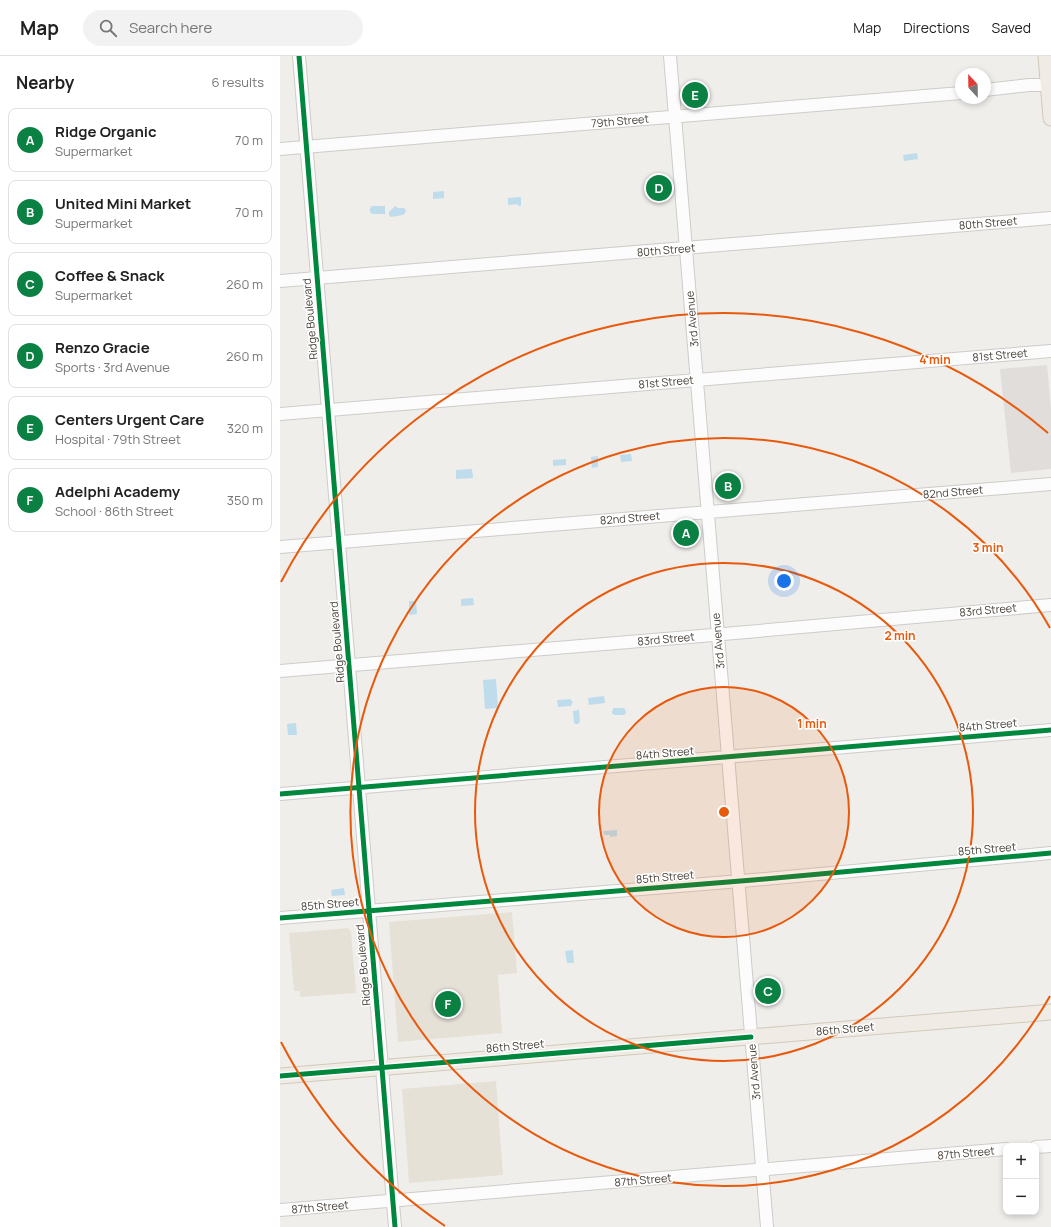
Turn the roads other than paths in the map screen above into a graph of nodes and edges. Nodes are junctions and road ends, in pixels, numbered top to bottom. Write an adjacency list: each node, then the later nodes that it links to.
1 (299, 56): 9 (street, Ridge Boulevard)
2 (670, 56): 7 (street, 3rd Avenue)
3 (1046, 56): 4 (main road)
4 (1050, 85): 5 (street); 8 (main road)
5 (991, 89)
6 (955, 93): 7 (street, 79th Street)
7 (675, 116): 9 (street, 79th Street); 12 (street, 3rd Avenue)
8 (1051, 118)
9 (306, 147): 10 (street, 79th Street); 13 (street, Ridge Boulevard)
10 (280, 149)
11 (1051, 218): 12 (street, 80th Street)
12 (686, 249): 13 (street, 80th Street); 16 (street, 3rd Avenue)
13 (317, 278): 14 (street, 80th Street); 17 (street, Ridge Boulevard)
14 (280, 281)
15 (1051, 351): 16 (street, 81st Street)
16 (697, 380): 17 (street, 81st Street); 20 (street, 3rd Avenue)
17 (328, 410): 18 (street, 81st Street); 21 (street, Ridge Boulevard)
18 (280, 414)
19 (1051, 484): 20 (street, 82nd Street)
20 (708, 512): 21 (street, 82nd Street); 24 (street, 3rd Avenue)
21 (338, 542): 22 (street, 82nd Street); 25 (street, Ridge Boulevard)
22 (280, 547)
23 (1051, 606): 24 (street, 83rd Street)
24 (718, 635): 25 (street, 83rd Street); 28 (street, 3rd Avenue)
25 (349, 665): 26 (street, 83rd Street); 29 (street, Ridge Boulevard)
26 (280, 671)
27 (1051, 730): 28 (street, 84th Street)
28 (728, 758): 29 (street, 84th Street); 32 (street, 3rd Avenue)
29 (359, 788): 30 (street, 84th Street); 33 (street, Ridge Boulevard)
30 (280, 794)
31 (1051, 853): 32 (street, 85th Street)
32 (738, 881): 33 (street, 85th Street); 36 (street, 3rd Avenue)
33 (369, 911): 34 (street, 85th Street); 37 (street, Ridge Boulevard)
34 (280, 918)
35 (1051, 1012): 36 (main road, 86th Street)
36 (751, 1037): 37 (main road, 86th Street); 42 (street, 3rd Avenue)
37 (382, 1068): 38 (main road, 86th Street); 43 (street, Ridge Boulevard)
38 (280, 1076)
39 (1051, 1146): 40 (street)
40 (1039, 1147)
41 (1003, 1150): 42 (street, 87th Street)
42 (762, 1170): 43 (street, 87th Street); 46 (street, 3rd Avenue)
43 (393, 1201): 44 (street, 87th Street); 45 (street, Ridge Boulevard)
44 (280, 1210)
45 (395, 1227)
46 (766, 1227)

